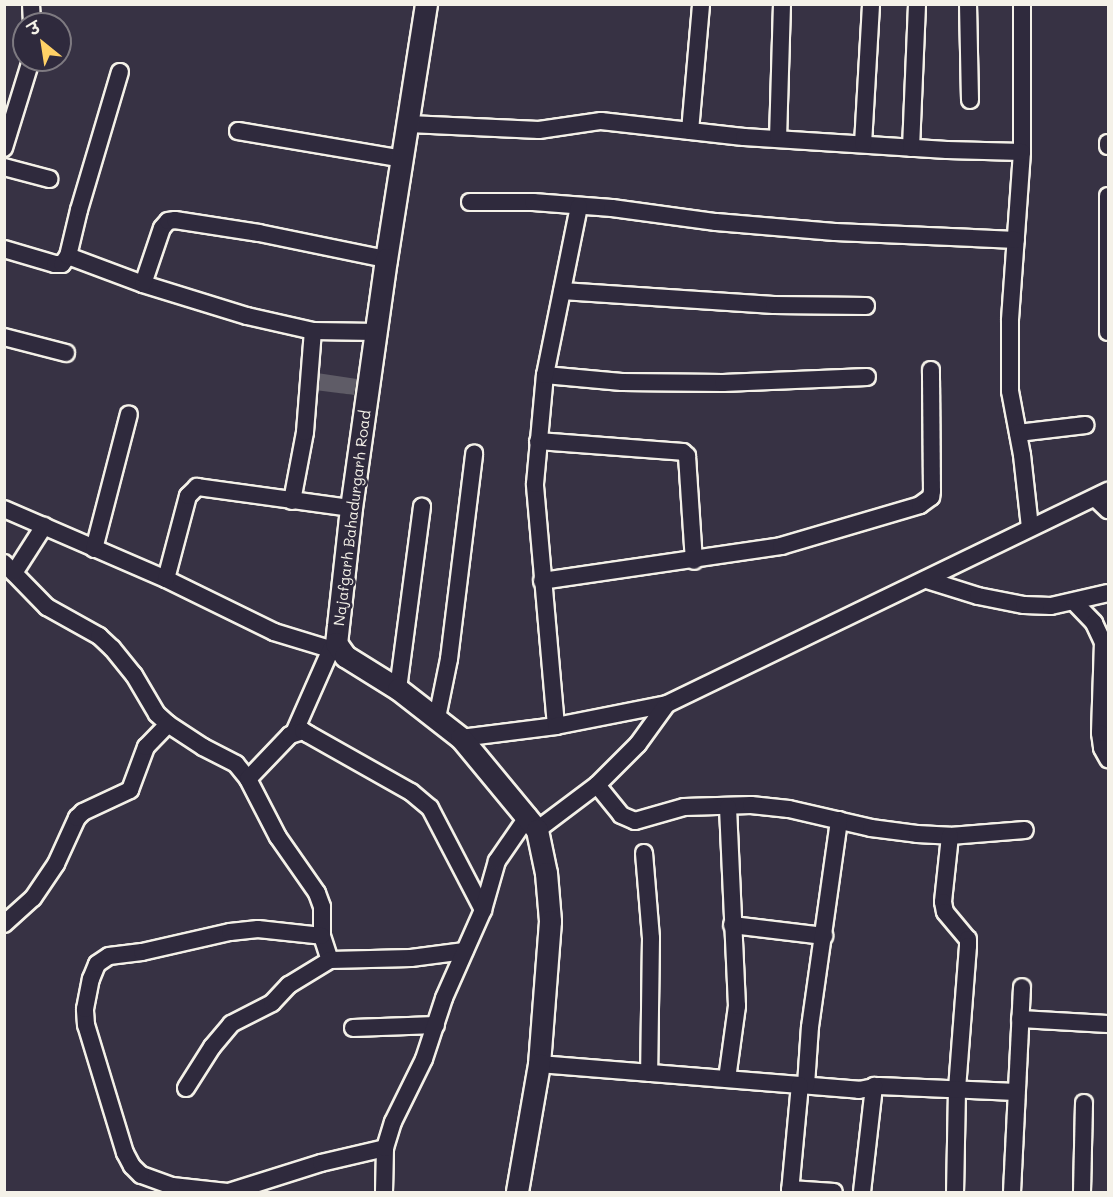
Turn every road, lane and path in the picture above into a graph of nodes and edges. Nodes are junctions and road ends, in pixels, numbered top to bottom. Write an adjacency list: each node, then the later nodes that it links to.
1 (426, 4): 11 (street, Najafgarh Bahadurgarh Road)
2 (701, 4): 12 (street)
3 (782, 4): 14 (street)
4 (871, 4): 15 (street)
5 (917, 4): 17 (street)
6 (968, 4): 10 (street)
7 (1022, 4): 18 (street)
8 (27, 72): 16 (street)
9 (120, 72): 27 (street)
10 (970, 100)
11 (409, 124): 12 (street); 19 (street, Najafgarh Bahadurgarh Road)
12 (690, 130): 14 (street)
13 (237, 131): 19 (street)
14 (778, 139): 15 (street)
15 (862, 144): 17 (street)
16 (4, 148)
17 (911, 148): 18 (street)
18 (1022, 152): 25 (street)
19 (403, 159): 28 (street, Najafgarh Bahadurgarh Road)
20 (4, 167): 21 (street)
21 (49, 179)
22 (1108, 196): 34 (street)
23 (470, 202): 24 (street)
24 (579, 206): 25 (street); 30 (street)
25 (1016, 240): 42 (street)
26 (4, 249): 27 (street)
27 (68, 256): 29 (street)
28 (386, 259): 29 (street); 33 (street, Najafgarh Bahadurgarh Road)
29 (143, 284): 32 (street)
30 (562, 291): 31 (street); 38 (street)
31 (866, 306)
32 (313, 332): 33 (street); 46 (street)
33 (376, 332): 48 (street, Najafgarh Bahadurgarh Road)
34 (1108, 332)
35 (4, 337): 36 (street)
36 (66, 353)
37 (931, 370): 54 (street)
38 (545, 375): 39 (street); 43 (street)
39 (867, 377)
40 (129, 414): 53 (street)
41 (1086, 425): 42 (street)
42 (1018, 434): 52 (street)
43 (538, 441): 54 (street); 58 (street)
44 (474, 454): 64 (street)
45 (1102, 494): 50 (street); 52 (street)
46 (292, 501): 48 (street); 56 (street)
47 (422, 507): 62 (street)
48 (351, 508): 61 (street, Najafgarh Bahadurgarh Road)
49 (4, 509): 51 (street)
50 (1108, 510)
51 (44, 526): 53 (street); 55 (street)
52 (1030, 528): 57 (street)
53 (94, 549): 56 (street)
54 (694, 561): 58 (street)
55 (9, 568): 65 (street)
56 (166, 579): 61 (street)
57 (927, 580): 60 (street); 63 (street)
58 (542, 581): 66 (street)
59 (1108, 594): 60 (street)
60 (1074, 602): 69 (street)
61 (335, 651): 62 (street); 67 (street)
62 (398, 689): 64 (street)
63 (668, 704): 66 (street); 71 (street)
64 (437, 718): 68 (street)
65 (168, 724): 70 (street); 79 (street)
66 (556, 726): 68 (street)
67 (294, 733): 70 (street); 78 (street)
68 (461, 738): 74 (street)
69 (1108, 759)
70 (248, 779): 81 (street)
71 (597, 785): 72 (street); 74 (street)
72 (728, 807): 73 (street); 80 (street)
73 (839, 820): 76 (street); 82 (street)
74 (533, 823): 78 (street); 90 (street)
75 (1025, 830): 76 (street)
76 (950, 836): 96 (street)
77 (644, 853): 91 (street)
78 (483, 910): 83 (street)
79 (4, 924)
80 (732, 925): 82 (street); 92 (street)
81 (322, 936): 84 (street); 100 (street)
82 (824, 936): 93 (street)
83 (465, 951): 84 (street); 88 (street)
84 (330, 960): 95 (street)
85 (1022, 987): 86 (street)
86 (1020, 1019): 87 (street); 97 (street)
87 (1108, 1024)
88 (436, 1025): 89 (street); 99 (street)
89 (353, 1028)
90 (539, 1064): 91 (street); 104 (street)
91 (649, 1073): 92 (street)
92 (727, 1079): 93 (street)
93 (803, 1085): 94 (street); 101 (street)
94 (874, 1086): 96 (street); 106 (street)
95 (186, 1088)
96 (957, 1090): 97 (street); 107 (street)
97 (1016, 1092): 108 (street)
98 (1084, 1103): 109 (street)
99 (384, 1148): 102 (street); 103 (street)
100 (191, 1191): 102 (street)
101 (790, 1191): 105 (street)
102 (228, 1192)
103 (384, 1192)
104 (517, 1192)
105 (834, 1192)
106 (862, 1192)
107 (955, 1192)
108 (1012, 1192)
109 (1082, 1192)

